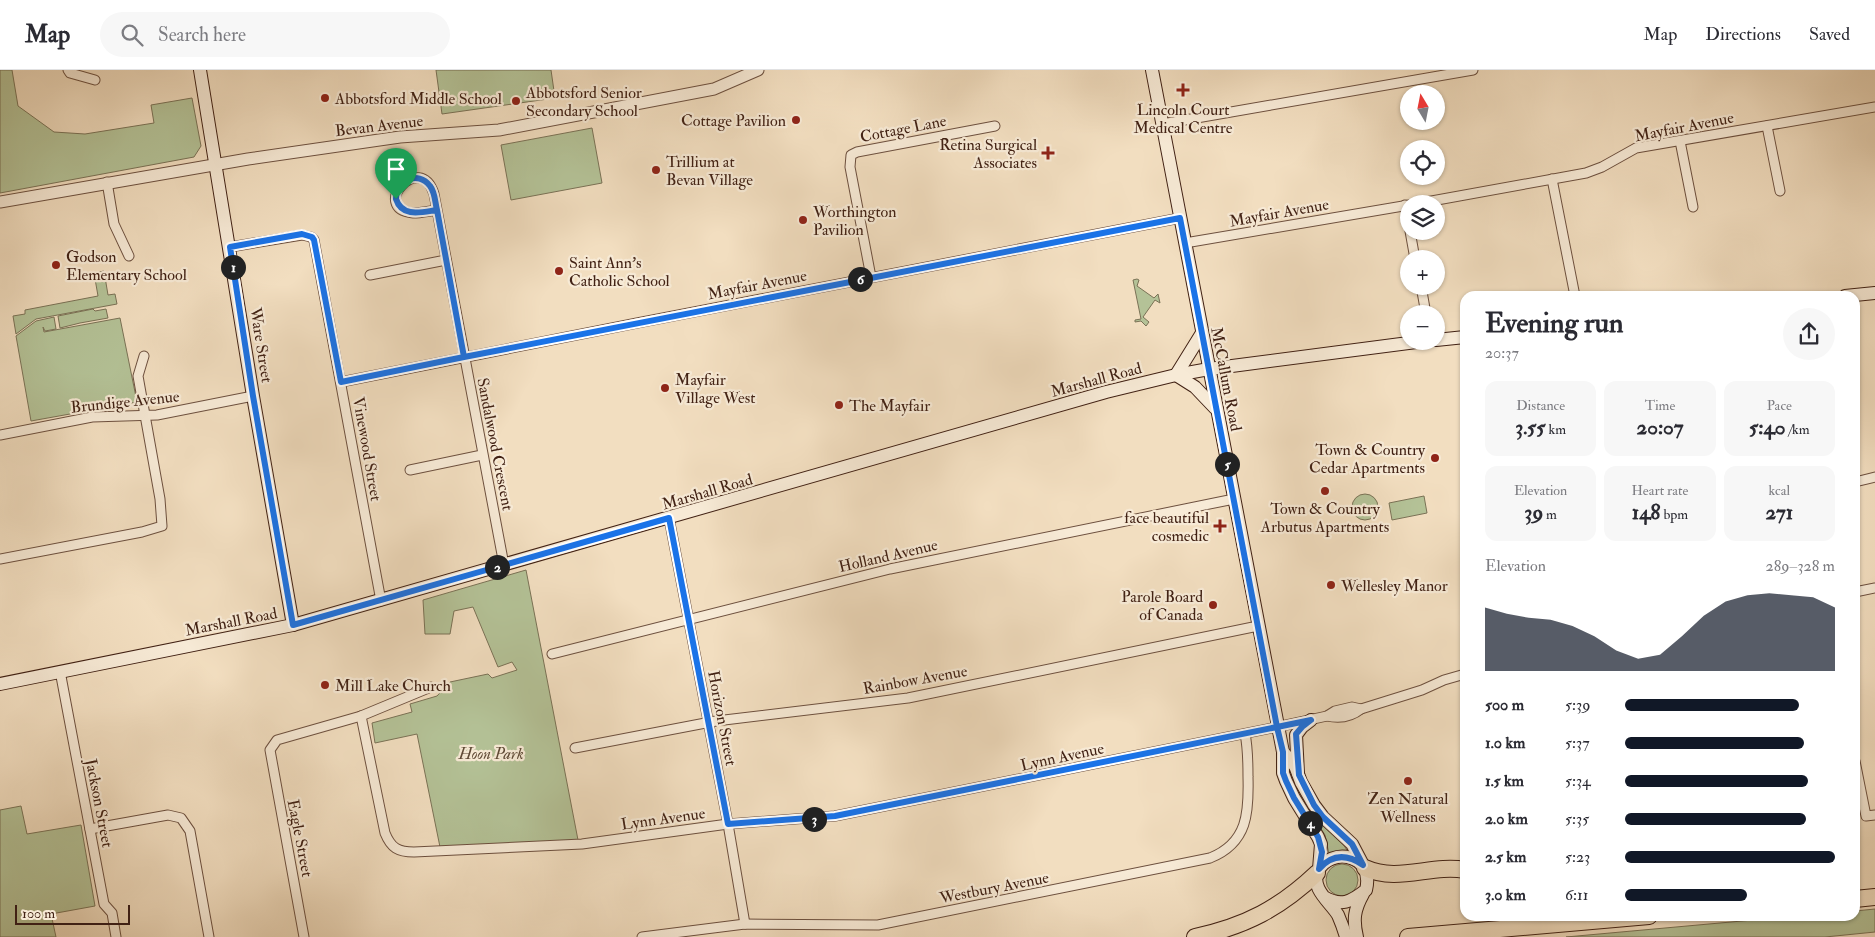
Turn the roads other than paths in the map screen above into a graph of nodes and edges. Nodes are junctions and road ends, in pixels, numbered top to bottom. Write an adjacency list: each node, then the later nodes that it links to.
1 (68, 70): 6 (street)
2 (200, 70): 12 (main road, Ware Street)
3 (758, 70): 12 (street, Bevan Avenue)
4 (1152, 70): 8 (main road, McCallum Road)
5 (1472, 70): 8 (street)
6 (95, 80)
7 (1875, 107): 10 (street, Mayfair Avenue)
8 (1162, 124): 21 (main road, McCallum Road)
9 (995, 126): 27 (street, Cottage Lane)
10 (1767, 126): 11 (street, Mayfair Avenue); 15 (street)
11 (1680, 141): 13 (street, Mayfair Avenue); 19 (street)
12 (216, 164): 14 (street, Bevan Avenue); 23 (main road, Ware Street)
13 (1552, 179): 16 (street, Mayfair Avenue); 28 (street)
14 (107, 182): 17 (street, Bevan Avenue); 24 (street)
15 (1780, 191)
16 (1445, 199)
17 (0, 202)
18 (1400, 206): 22 (street, Mayfair Avenue)
19 (1692, 207)
20 (437, 210): 20 (street, Sandalwood Crescent); 25 (street, Sandalwood Crescent)
21 (1180, 218): 22 (main road, McCallum Road); 27 (street, Mayfair Avenue)
22 (1185, 243): 31 (main road, McCallum Road)
23 (230, 247): 39 (street, Vinewood Street); 40 (main road, Ware Street)
24 (129, 256)
25 (446, 260): 26 (street); 36 (street, Sandalwood Crescent)
26 (370, 275)
27 (871, 277): 36 (street, Mayfair Avenue)
28 (1574, 291)
29 (1875, 293): 30 (main road)
30 (1860, 294)
31 (1202, 333): 37 (main road, McCallum Road); 38 (main road)
32 (1460, 338): 33 (main road)
33 (1445, 339)
34 (1400, 344): 37 (main road, Marshall Road)
35 (144, 356): 42 (street)
36 (464, 357): 39 (street, Mayfair Avenue); 44 (street, Sandalwood Crescent)
37 (1208, 369): 38 (main road, Marshall Road); 41 (main road, McCallum Road)
38 (1176, 375): 41 (main road); 49 (main road, Marshall Road)
39 (341, 382): 54 (street, Vinewood Street)
40 (253, 396): 42 (street, Brundige Avenue); 56 (main road, Ware Street)
41 (1216, 408): 48 (main road, McCallum Road)
42 (145, 416): 43 (street, Brundige Avenue); 50 (street)
43 (0, 435)
44 (482, 455): 45 (street); 51 (street, Sandalwood Crescent)
45 (410, 470)
46 (1875, 477): 47 (street)
47 (1860, 481)
48 (1234, 499): 55 (street, Holland Avenue); 57 (main road, McCallum Road)
49 (669, 518): 51 (main road, Marshall Road); 55 (street, Horizon Street)
50 (0, 560)
51 (504, 565): 54 (main road, Marshall Road)
52 (1875, 588): 53 (street)
53 (1860, 591)
54 (381, 601): 56 (main road, Marshall Road)
55 (690, 620): 58 (street, Holland Avenue); 65 (street, Horizon Street)
56 (293, 625): 59 (main road, Marshall Road)
57 (1258, 626): 65 (street, Rainbow Avenue); 66 (main road, McCallum Road)
58 (552, 654)
59 (60, 671): 61 (main road, Marshall Road); 74 (street, Jackson Street)
60 (1460, 675): 64 (street, Lynn Avenue)
61 (0, 684)
62 (431, 688): 63 (street)
63 (361, 716): 73 (street, Lynn Avenue); 87 (street, Eagle Street)
64 (1311, 720): 66 (street, Lynn Avenue); 70 (main road)
65 (709, 722): 68 (street, Rainbow Avenue); 73 (street, Horizon Street)
66 (1277, 727): 67 (street, Lynn Avenue); 69 (main road, McCallum Road)
67 (1245, 734): 73 (street, Lynn Avenue); 84 (street, Westbury Avenue)
68 (575, 748)
69 (1283, 752): 70 (main road, McCallum Road); 77 (main road, McCallum Road)
70 (1299, 775): 75 (main road, McCallum Road)
71 (1860, 786): 72 (street)
72 (1875, 815)
73 (728, 824): 84 (street, Horizon Street)
74 (90, 829): 85 (street, Jackson Street); 86 (street)
75 (1364, 866): 76 (highway); 77 (main road); 78 (main road)
76 (1460, 870)
77 (1318, 871): 80 (main road); 89 (highway)
78 (1366, 890): 80 (main road); 83 (main road)
79 (1875, 896): 81 (highway)
80 (1324, 897): 83 (main road)
81 (1860, 898)
82 (1592, 921): 92 (highway)
83 (1347, 922): 90 (main road); 91 (main road)
84 (745, 924): 88 (street, Westbury Avenue)
85 (116, 937)
86 (209, 937)
87 (304, 937)
88 (642, 937)
89 (1195, 937)
90 (1346, 937)
91 (1357, 937)
92 (1408, 937)

